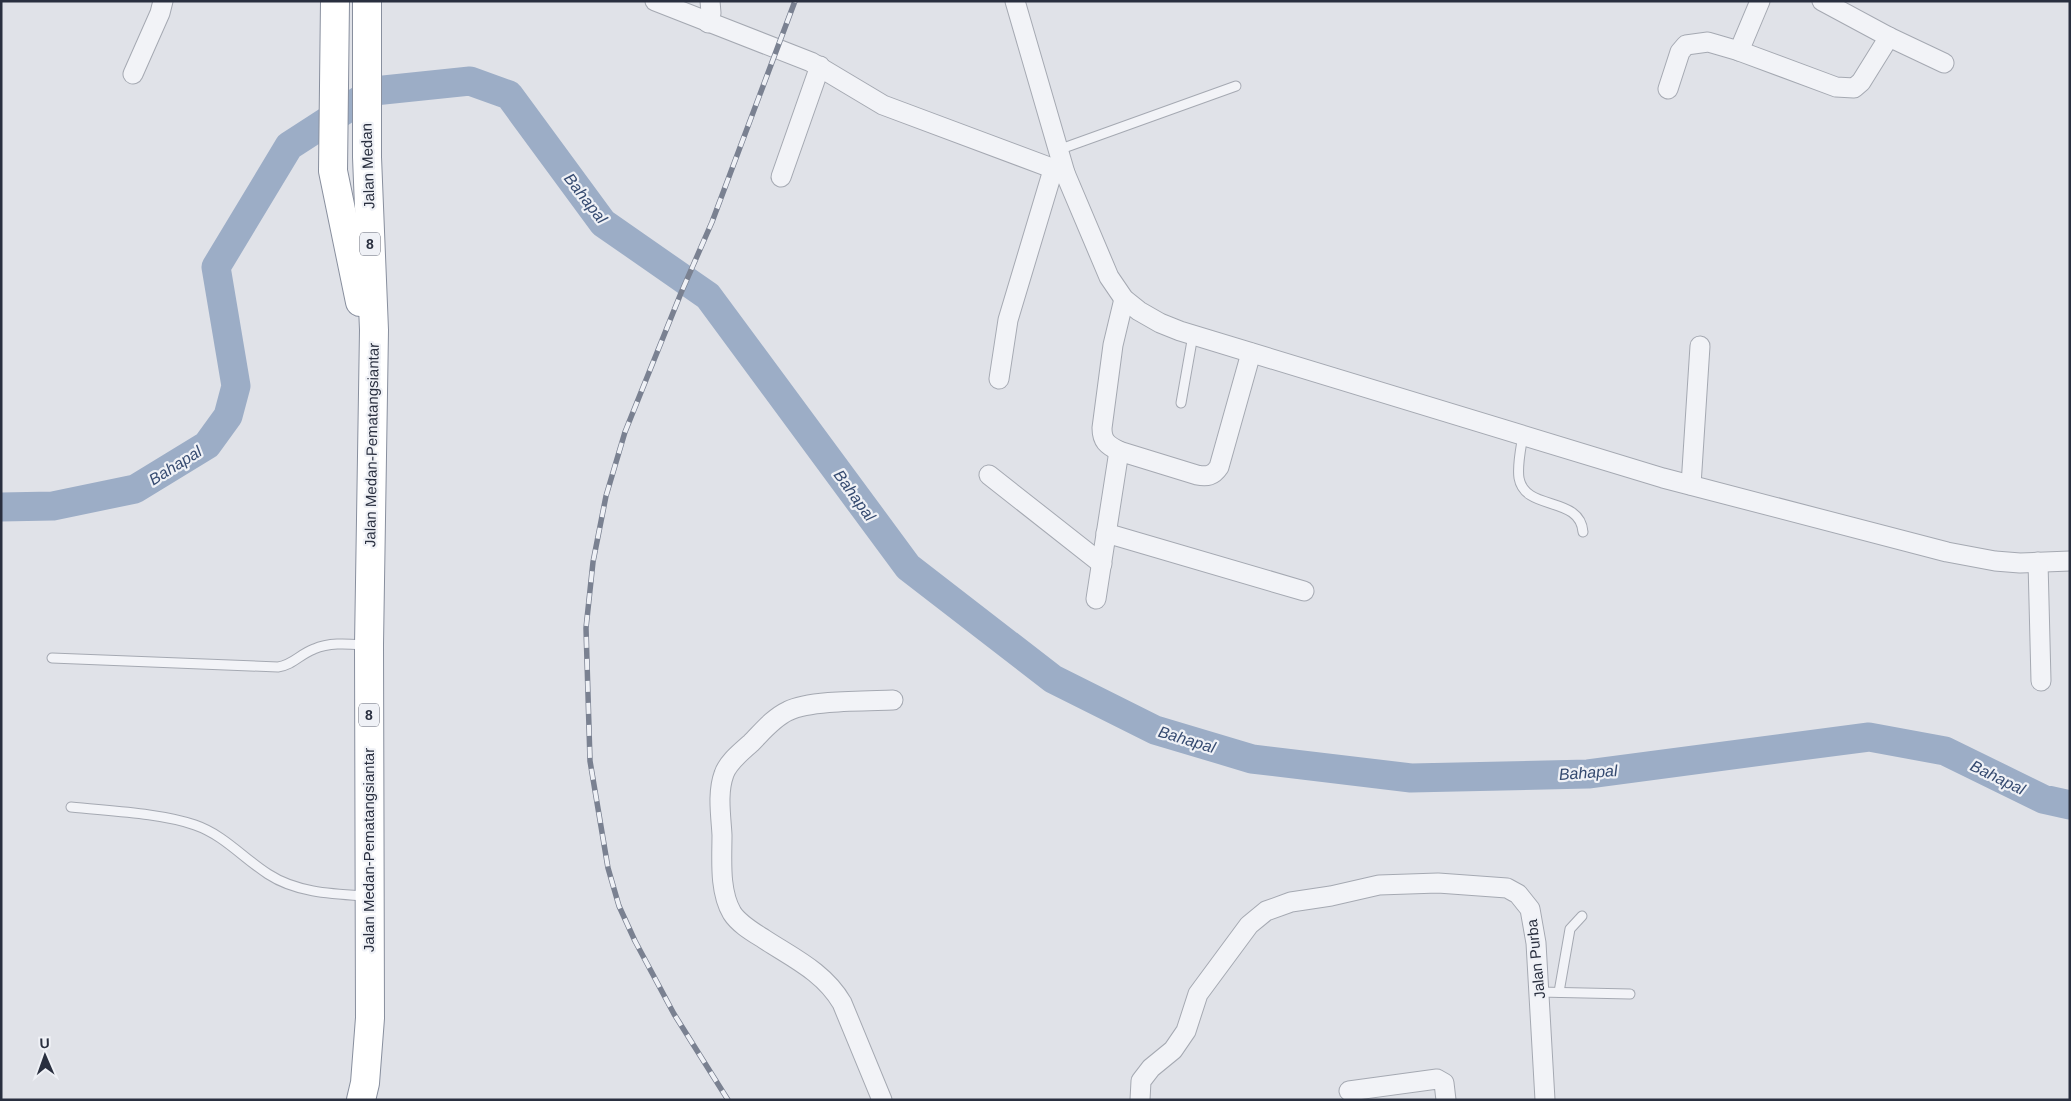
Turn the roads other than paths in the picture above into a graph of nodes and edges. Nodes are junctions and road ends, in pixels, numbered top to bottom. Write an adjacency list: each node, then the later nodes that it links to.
1 (163, 1): 14 (street)
2 (335, 1): 21 (highway, 8)
3 (367, 1): 21 (highway, Jalan Medan / 8)
4 (655, 1): 9 (street)
5 (710, 1): 9 (street)
6 (1015, 1): 17 (street)
7 (1760, 1): 11 (street)
8 (1822, 1): 10 (street)
9 (708, 23): 13 (street)
10 (1889, 37): 11 (street); 12 (street)
11 (1739, 51): 16 (street)
12 (1944, 63)
13 (820, 66): 18 (street); 19 (street)
14 (133, 74)
15 (1236, 86): 17 (lane)
16 (1668, 88)
17 (1058, 150): 18 (street)
18 (1059, 172): 20 (street); 25 (street)
19 (781, 177)
20 (1124, 299): 22 (street); 28 (street)
21 (374, 330): 38 (highway, Jalan Medan-Pematangsiantar / 8)
22 (1193, 335): 24 (street); 26 (lane)
23 (1700, 346): 30 (street)
24 (1252, 352): 27 (street); 28 (street)
25 (1000, 379)
26 (1181, 403)
27 (1523, 435): 30 (street); 31 (lane)
28 (1119, 451): 32 (street)
29 (989, 475): 35 (street)
30 (1691, 485): 34 (street)
31 (1583, 532)
32 (1106, 533): 35 (street); 36 (street)
33 (2070, 561): 34 (street)
34 (2038, 562): 40 (street)
35 (1102, 564): 37 (street)
36 (1304, 591)
37 (1096, 600)
38 (369, 645): 39 (lane); 43 (highway, Jalan Medan-Pematangsiantar / 8)
39 (52, 658)
40 (2041, 681)
41 (893, 700): 50 (street)
42 (71, 807): 43 (lane)
43 (369, 896): 49 (highway, Jalan Medan-Pematangsiantar / 8)
44 (1582, 916): 46 (lane)
45 (1540, 992): 46 (lane); 51 (street, Jalan Purba); 53 (street, Jalan Purba)
46 (1559, 992): 47 (lane)
47 (1630, 994)
48 (1349, 1091): 52 (street)
49 (360, 1100)
50 (882, 1100)
51 (1140, 1100)
52 (1446, 1100)
53 (1545, 1100)

